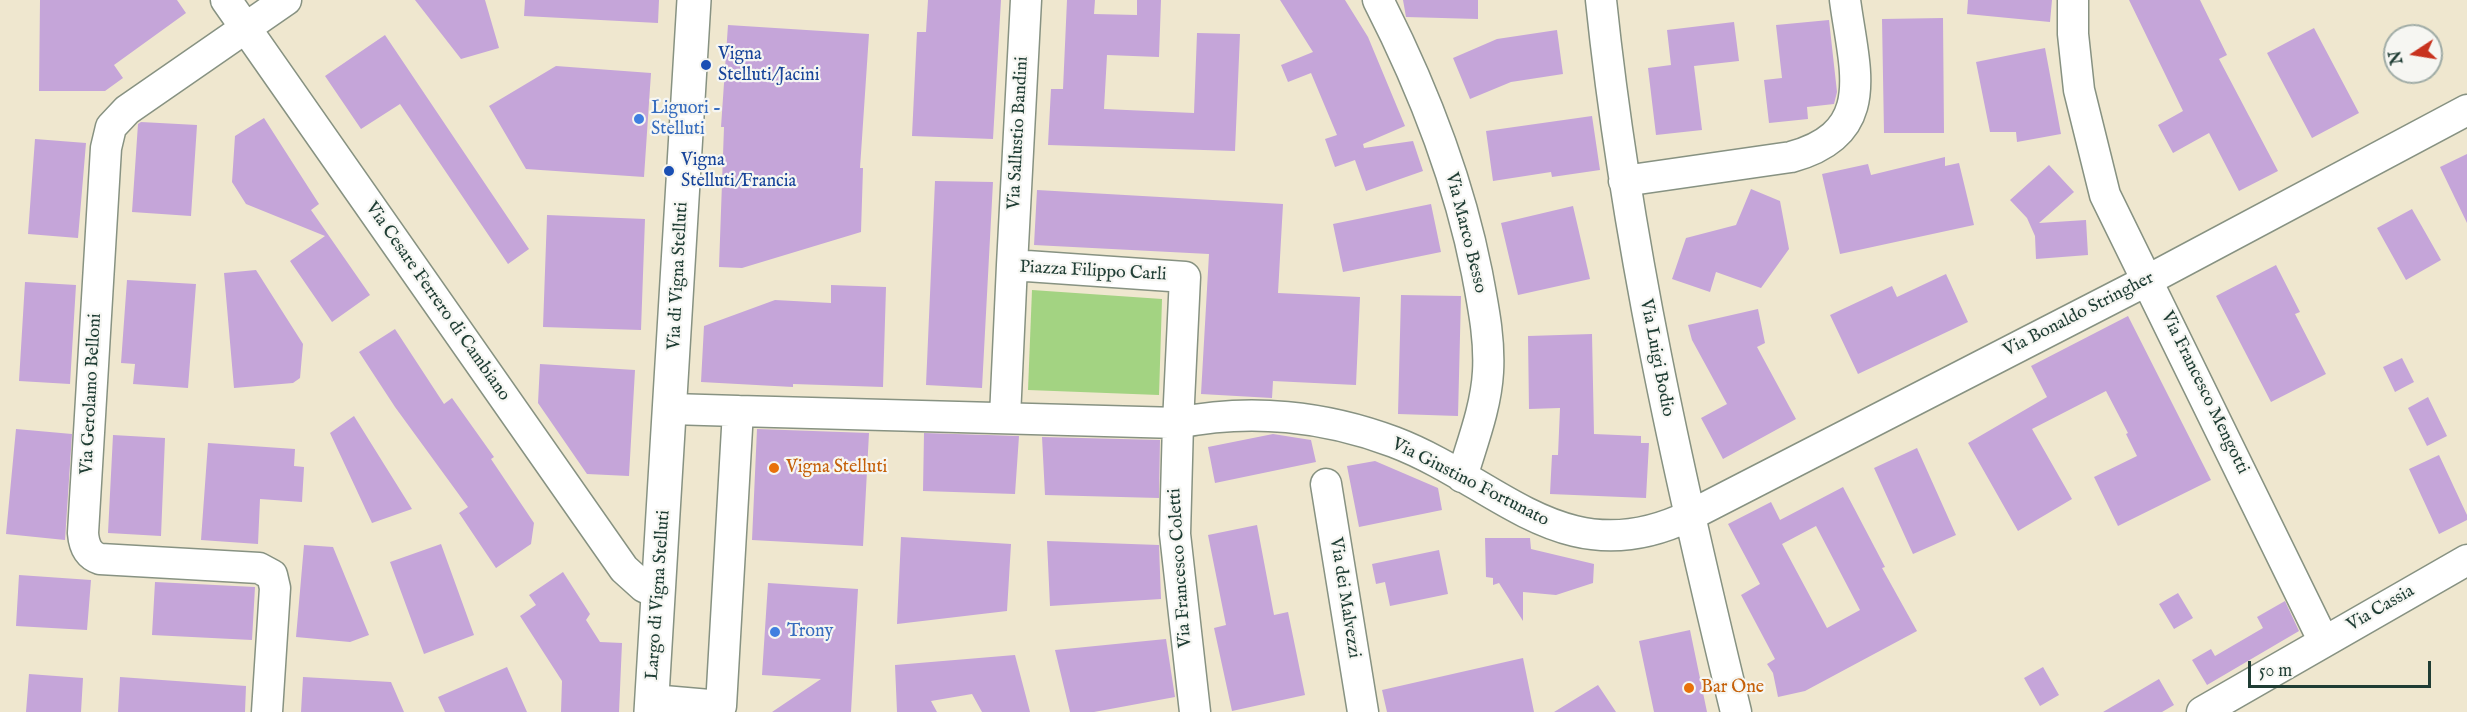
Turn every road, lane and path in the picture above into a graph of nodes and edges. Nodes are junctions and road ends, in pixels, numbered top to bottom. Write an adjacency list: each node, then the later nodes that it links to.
1 (226, 0): 9 (street, Via Cesare Ferrero di Cambiano)
2 (286, 0): 9 (street, Via Gerolamo Belloni)
3 (694, 0): 14 (main road, Via di Vigna Stelluti)
4 (1026, 0): 12 (street, Via Sallustio Bandini)
5 (1378, 0): 18 (street, Via Marco Besso)
6 (1601, 0): 11 (street, Via Luigi Bodio)
7 (1845, 0): 11 (street)
8 (2073, 0): 13 (street, Via Francesco Mengotti)
9 (245, 27): 22 (street, Via Cesare Ferrero di Cambiano); 26 (street, Via Gerolamo Belloni)
10 (2467, 110): 13 (street, Via Bonaldo Stringher)
11 (1624, 182): 20 (street, Via Luigi Bodio)
12 (1012, 265): 16 (street, Piazza Filippo Carli); 17 (street, Piazza Filippo Carli)
13 (2148, 280): 20 (street, Via Bonaldo Stringher); 23 (street, Via Francesco Mengotti)
14 (671, 409): 15 (street); 22 (main road, Largo di Vigna Stelluti)
15 (738, 411): 16 (street); 25 (street, Largo di Vigna Stelluti)
16 (1005, 417): 17 (street)
17 (1178, 423): 18 (street, Via Giustino Fortunato); 27 (street, Via Francesco Coletti)
18 (1462, 477): 20 (street, Via Giustino Fortunato)
19 (1326, 484): 28 (street, Via dei Malvezzi)
20 (1689, 516): 29 (street, Via Luigi Bodio)
21 (2467, 560): 23 (street, Via Cassia)
22 (659, 594): 24 (main road, Largo di Vigna Stelluti)
23 (2324, 642): 30 (street, Via Cassia)
24 (652, 706): 25 (street, Largo di Vigna Stelluti)
25 (723, 709)
26 (267, 712)
27 (1195, 712)
28 (1363, 712)
29 (1736, 712)
30 (2202, 712)

